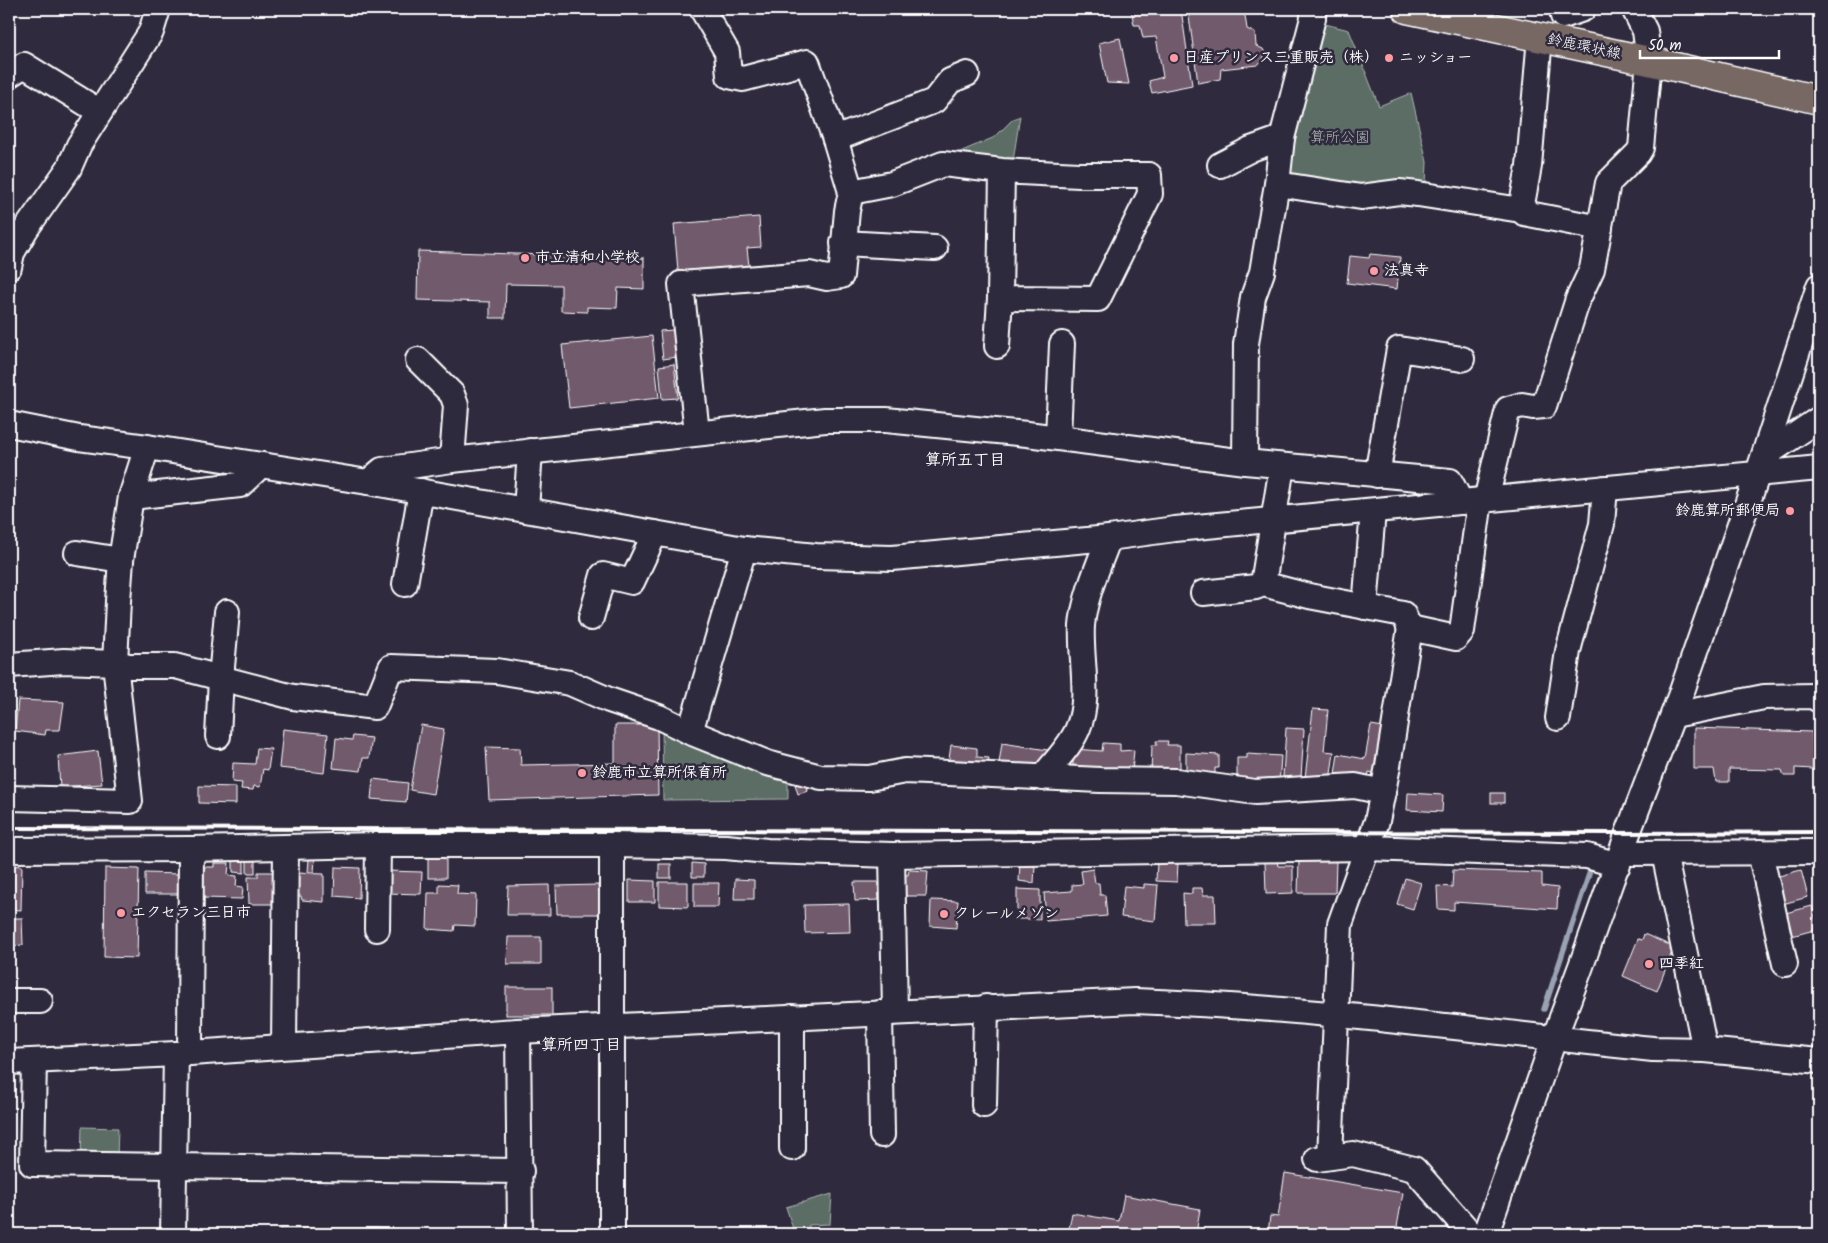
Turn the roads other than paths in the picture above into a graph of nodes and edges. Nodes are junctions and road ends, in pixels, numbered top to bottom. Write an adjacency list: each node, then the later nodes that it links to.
1 (158, 9): 11 (street)
2 (702, 9): 12 (street)
3 (1313, 9): 13 (street)
4 (1407, 9): 6 (main road, 鈴鹿環状線)
5 (1634, 9): 7 (street)
6 (1540, 37): 7 (main road, 鈴鹿環状線); 18 (street)
7 (1649, 61): 10 (main road, 鈴鹿環状線); 19 (street)
8 (967, 74): 12 (street)
9 (9, 75): 11 (street)
10 (1819, 100)
11 (100, 112): 22 (street)
12 (835, 138): 17 (street)
13 (1282, 138): 14 (street); 16 (street)
14 (1220, 165)
15 (1002, 170): 17 (street); 24 (street); 24 (street)
16 (1277, 184): 18 (street); 36 (street)
17 (852, 192): 20 (street)
18 (1521, 210): 19 (street)
19 (1600, 228): 46 (street)
20 (843, 243): 21 (street); 31 (street)
21 (934, 248)
22 (9, 267)
23 (1819, 286): 37 (street)
24 (1000, 298): 26 (street)
25 (1062, 344): 32 (street)
26 (997, 346)
27 (1462, 359): 41 (street)
28 (418, 360): 35 (street)
29 (1819, 419): 37 (street)
30 (9, 424): 33 (street)
31 (697, 433): 32 (street); 34 (street)
32 (1058, 438): 36 (street)
33 (147, 447): 38 (street); 45 (street)
34 (530, 451): 35 (street); 47 (street)
35 (452, 460): 42 (street)
36 (1245, 462): 39 (street)
37 (1761, 464): 40 (street); 43 (street); 66 (street)
38 (261, 465): 42 (street); 45 (street)
39 (1282, 466): 41 (street); 49 (street)
40 (1819, 468)
41 (1376, 475): 46 (street)
42 (368, 482): 44 (street)
43 (1604, 488): 46 (street); 67 (street)
44 (421, 491): 47 (street); 55 (street)
45 (131, 497): 54 (street)
46 (1476, 501): 48 (street); 61 (street)
47 (526, 510): 50 (street)
48 (1373, 511): 49 (street); 58 (street)
49 (1273, 520): 51 (street); 56 (street)
50 (655, 533): 52 (street); 60 (street)
51 (1109, 538): 52 (street); 70 (street)
52 (744, 549): 68 (street)
53 (78, 553): 54 (street)
54 (121, 560): 62 (street)
55 (405, 584)
56 (1262, 584): 57 (street); 58 (street)
57 (1203, 593)
58 (1365, 607): 61 (street)
59 (227, 612): 64 (street)
60 (591, 618)
61 (1410, 628): 71 (street)
62 (115, 663): 63 (street); 64 (street); 72 (street)
63 (9, 665)
64 (221, 678): 68 (street); 69 (street)
65 (1819, 700): 66 (street)
66 (1674, 715): 83 (street)
67 (1558, 718)
68 (690, 732): 70 (street)
69 (218, 736)
70 (1042, 778): 71 (street)
71 (1383, 792): 76 (street)
72 (9, 798)
73 (378, 845): 74 (street); 75 (street); 84 (street)
74 (612, 845): 82 (street); 92 (street)
75 (286, 846): 77 (street); 95 (street)
76 (1368, 848): 82 (street); 83 (street); 90 (street)
77 (191, 849): 78 (street); 97 (street)
78 (9, 850)
79 (1760, 852): 80 (street); 81 (street); 85 (street)
80 (1819, 852)
81 (1664, 853): 83 (street); 96 (street)
82 (892, 855): 89 (street)
83 (1620, 859): 94 (street)
84 (377, 929)
85 (1785, 964)
86 (40, 1000): 87 (street)
87 (9, 1001)
88 (986, 1007): 89 (street); 90 (street); 101 (street)
89 (888, 1013): 91 (street); 102 (street)
90 (1337, 1015): 94 (street); 109 (street)
91 (792, 1017): 92 (street); 103 (street)
92 (613, 1026): 93 (street); 108 (street)
93 (518, 1031): 95 (street); 105 (street)
94 (1554, 1039): 96 (street); 110 (street)
95 (284, 1045): 97 (street)
96 (1705, 1050): 99 (street)
97 (183, 1053): 98 (street); 104 (street)
98 (34, 1061): 100 (street); 104 (street)
99 (1819, 1061)
100 (9, 1062)
101 (984, 1105)
102 (882, 1135)
103 (792, 1148)
104 (174, 1166): 105 (street); 106 (street)
105 (520, 1171): 107 (street)
106 (173, 1234)
107 (520, 1234)
108 (612, 1234)
109 (1471, 1234)
110 (1486, 1234)

